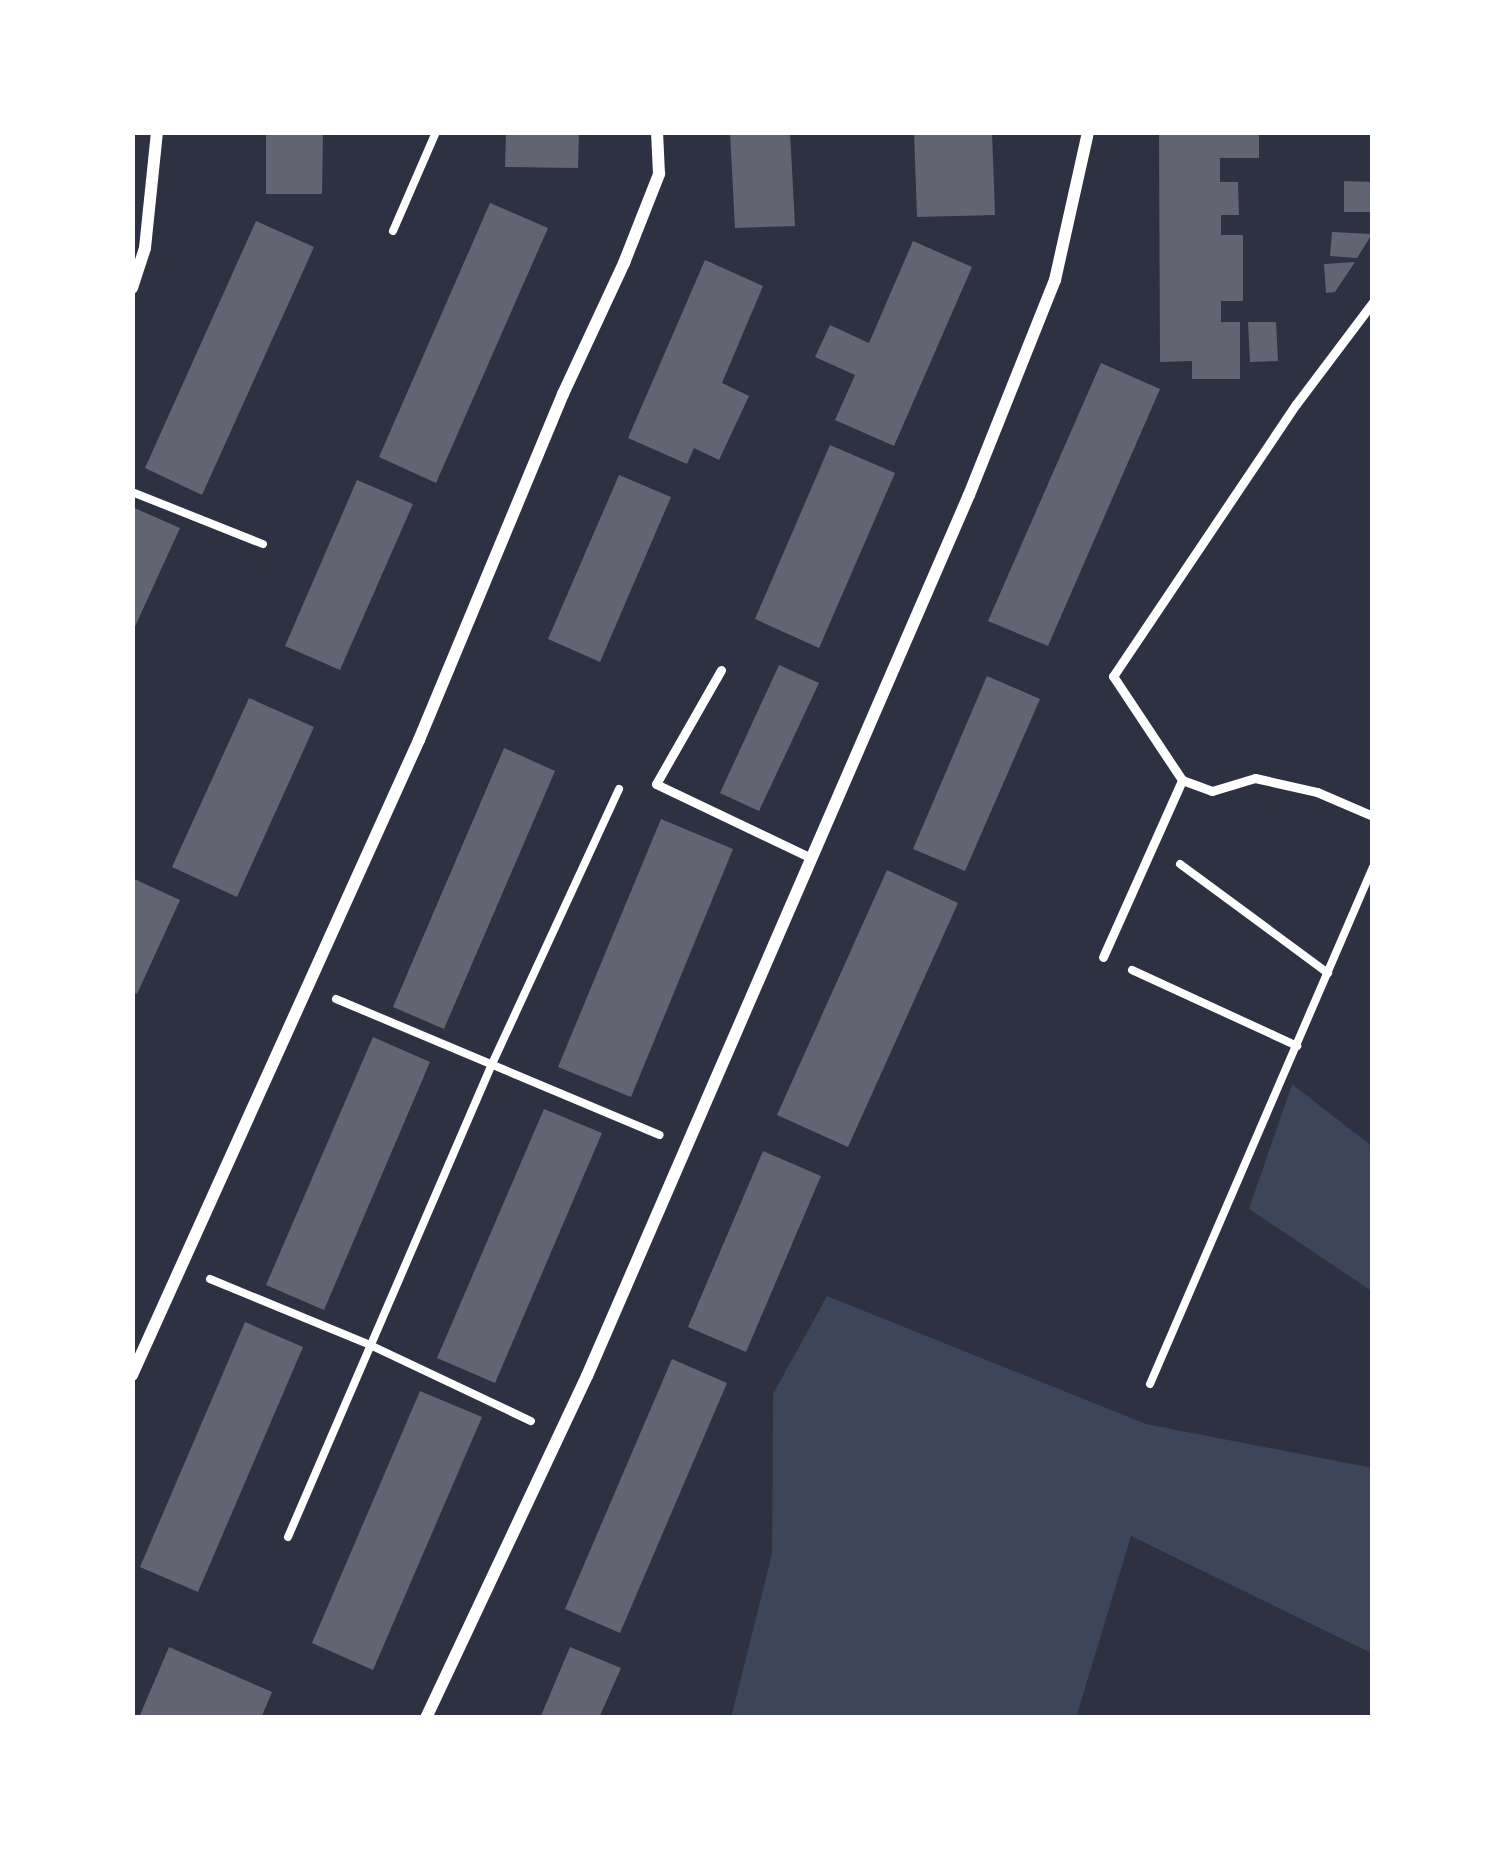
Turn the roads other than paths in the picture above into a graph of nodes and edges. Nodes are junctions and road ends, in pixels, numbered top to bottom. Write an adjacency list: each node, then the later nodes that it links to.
1 (157, 132): 4 (street)
2 (657, 132): 11 (street)
3 (1088, 132): 9 (street)
4 (132, 288)
5 (1373, 302): 7 (lane)
6 (722, 670): 9 (lane)
7 (1182, 780): 8 (lane); 10 (lane)
8 (1373, 815)
9 (812, 858): 12 (street)
10 (1103, 957)
11 (132, 1375)
12 (426, 1718)

